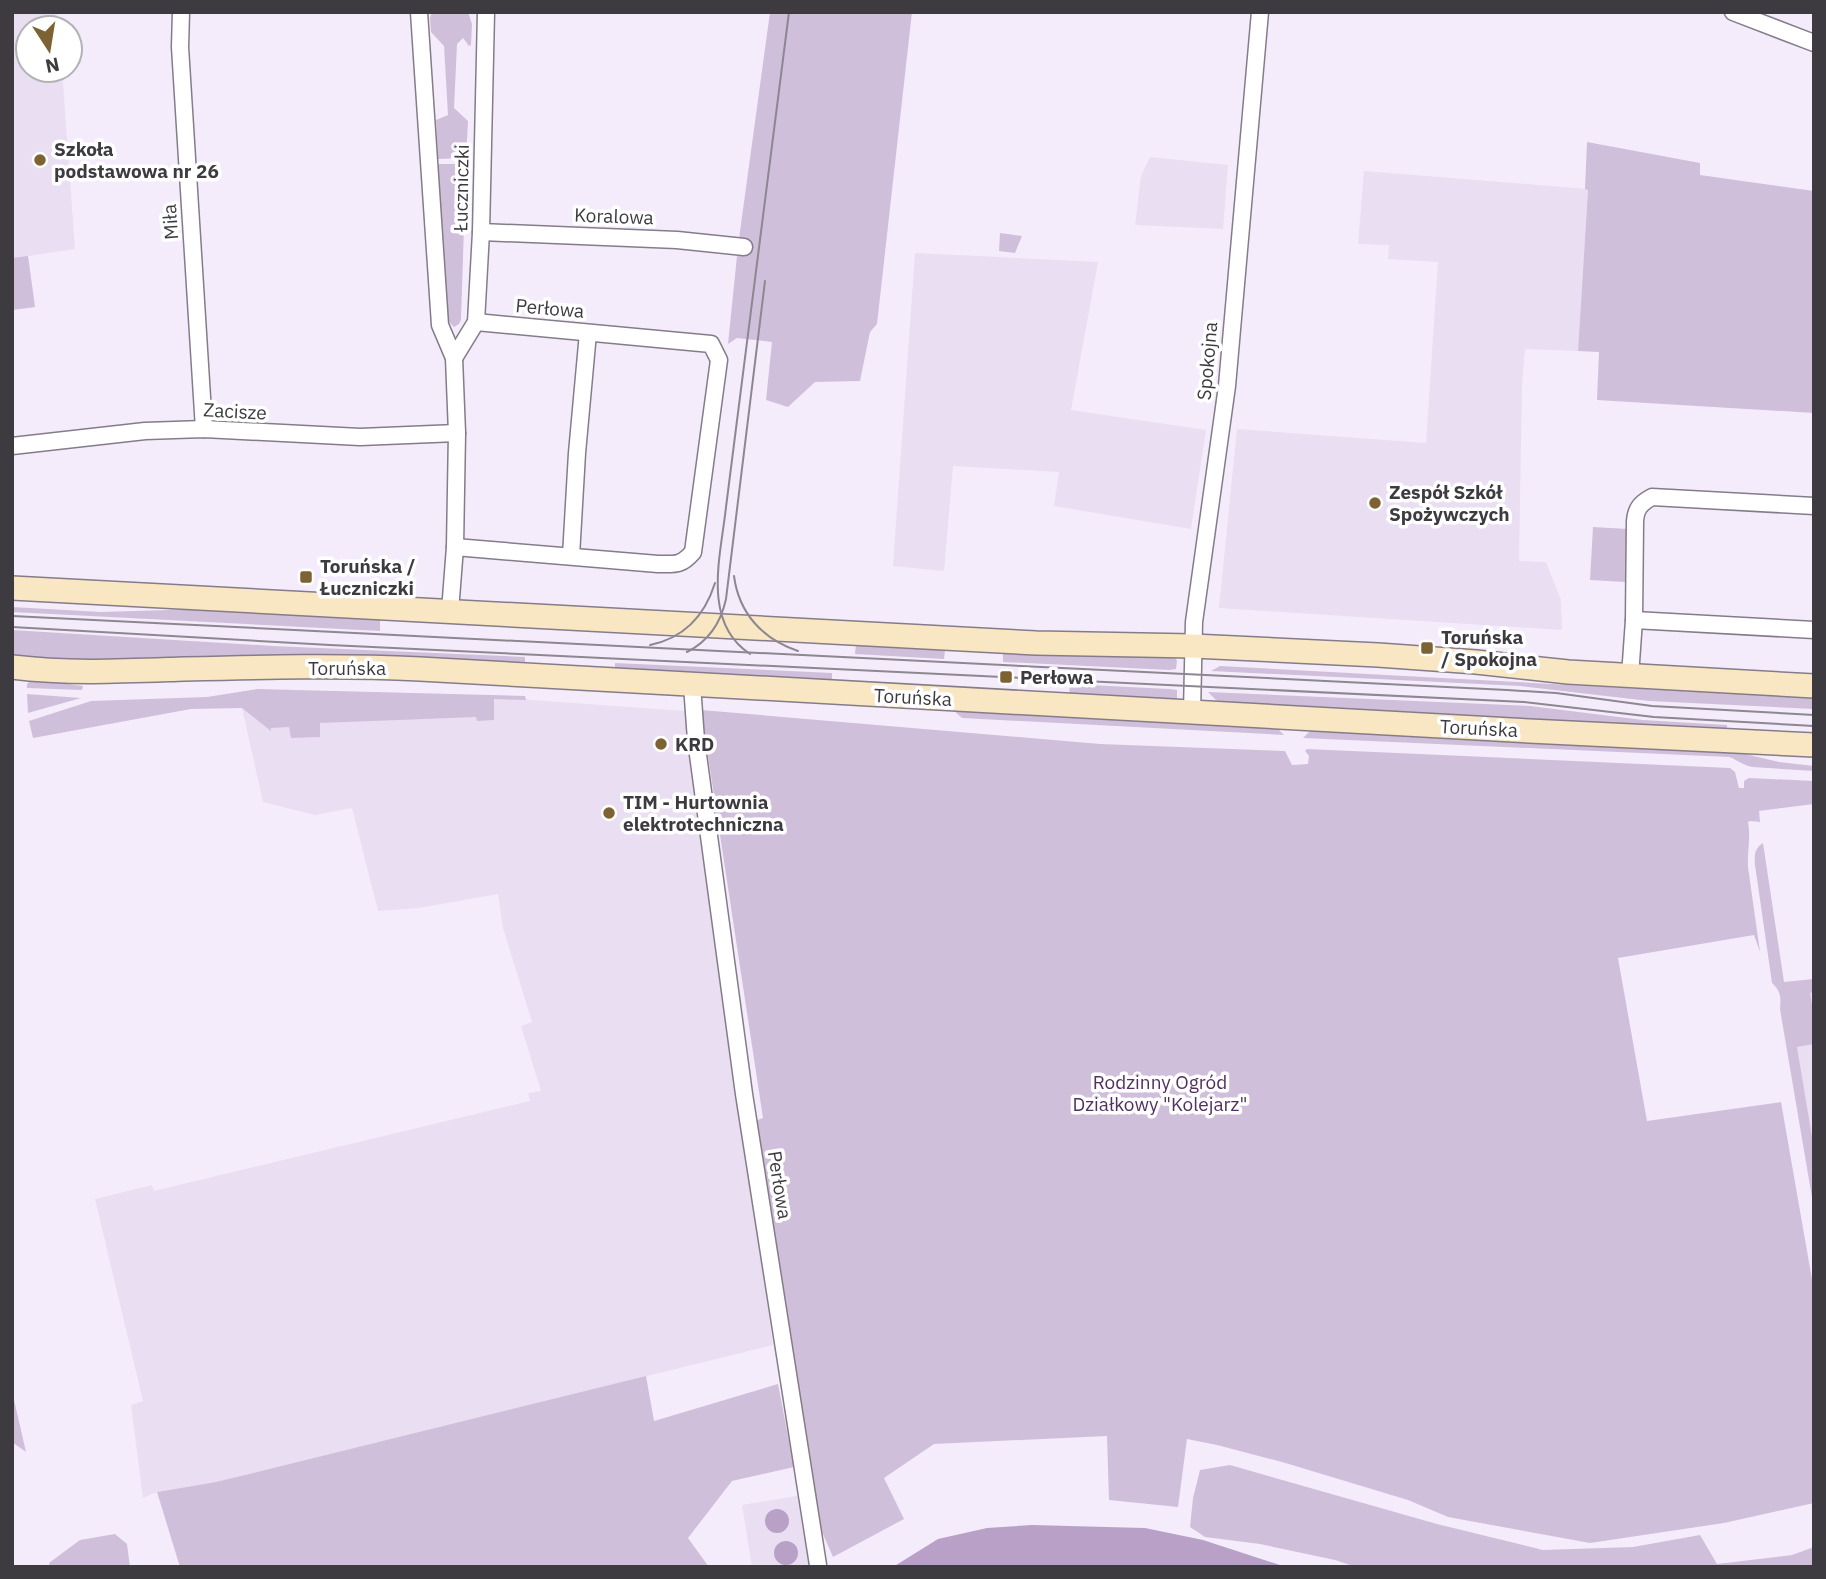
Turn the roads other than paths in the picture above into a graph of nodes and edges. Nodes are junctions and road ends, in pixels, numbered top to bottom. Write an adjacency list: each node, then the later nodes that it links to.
1 (181, 12): 12 (street, Miła)
2 (419, 12): 11 (street, Łuczniczki)
3 (485, 12): 7 (street, Łuczniczki)
4 (1260, 12): 22 (street, Spokojna)
5 (1732, 12): 6 (street)
6 (1814, 43)
7 (481, 232): 8 (street, Koralowa); 9 (street, Łuczniczki)
8 (744, 247)
9 (476, 322): 10 (street, Perłowa); 11 (street, Łuczniczki)
10 (588, 332): 17 (street); 17 (street, Perłowa)
11 (454, 358): 13 (street, Łuczniczki)
12 (204, 429): 13 (street, Zacisze); 14 (street, Zacisze)
13 (457, 433): 16 (street, Łuczniczki)
14 (12, 446)
15 (1814, 506): 20 (street)
16 (455, 547): 17 (street, Perłowa); 19 (street, Łuczniczki)
17 (571, 556)
18 (12, 589): 19 (main road)
19 (450, 611): 22 (main road)
20 (1634, 620): 21 (street); 24 (street)
21 (1814, 630)
22 (1192, 646): 24 (main road); 27 (street, Spokojna)
23 (12, 667): 25 (main road, Toruńska)
24 (1630, 676): 26 (main road)
25 (692, 685): 27 (main road, Toruńska); 29 (street, Perłowa)
26 (1814, 686)
27 (1192, 712): 28 (main road, Toruńska)
28 (1814, 745)
29 (818, 1565)

